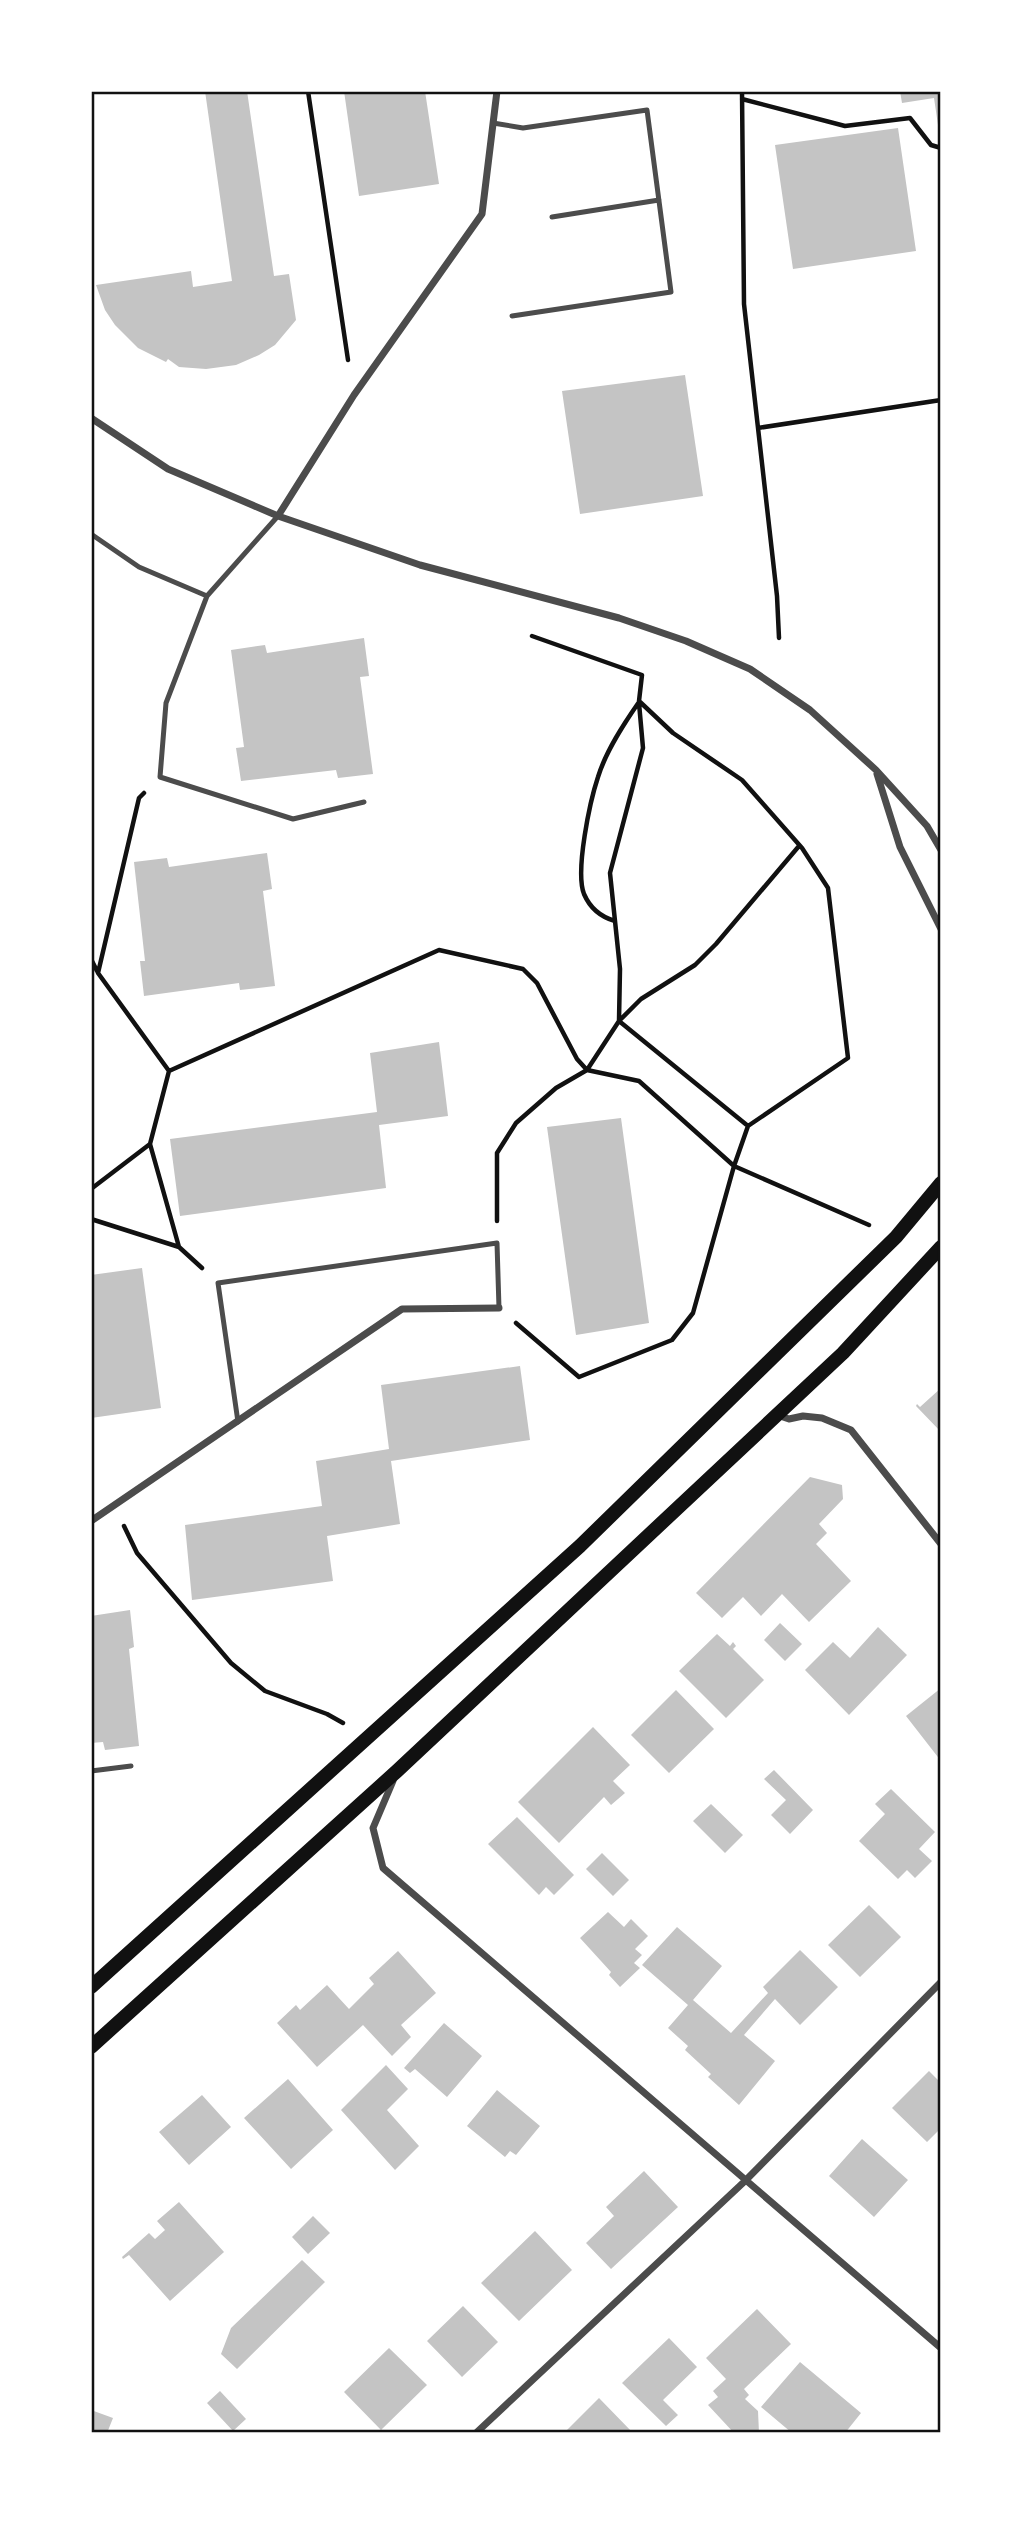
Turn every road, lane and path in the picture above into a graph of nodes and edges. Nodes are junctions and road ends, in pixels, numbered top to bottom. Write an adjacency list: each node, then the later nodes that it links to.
1 (308, 91): 10 (path)
2 (497, 91): 5 (street)
3 (742, 91): 4 (path)
4 (742, 99): 6 (path); 13 (path)
5 (493, 123): 7 (lane); 10 (street)
6 (941, 148)
7 (659, 200): 8 (lane); 9 (lane)
8 (552, 217)
9 (512, 316)
10 (354, 395): 14 (street)
11 (941, 400): 13 (path)
12 (91, 418): 14 (street)
13 (758, 428): 18 (path)
14 (278, 516): 16 (lane); 20 (street)
15 (91, 534): 16 (lane)
16 (207, 596): 21 (lane)
17 (533, 636): 19 (path)
18 (779, 638)
19 (639, 701): 23 (path); 25 (path); 25 (path)
20 (876, 770): 24 (street); 26 (street)
21 (160, 777): 22 (lane); 28 (path)
22 (365, 802)
23 (799, 845): 29 (path); 32 (path)
24 (941, 850)
25 (615, 921): 29 (path)
26 (941, 929)
27 (91, 960): 28 (path)
28 (98, 973): 31 (path)
29 (619, 1021): 30 (path); 32 (path)
30 (587, 1070): 31 (path); 34 (path); 39 (path)
31 (169, 1072): 33 (path)
32 (748, 1126): 34 (path)
33 (150, 1144): 36 (path); 40 (path)
34 (734, 1166): 38 (path); 43 (path)
35 (941, 1183): 38 (main road)
36 (91, 1189)
37 (91, 1219): 40 (path)
38 (896, 1237): 49 (main road)
39 (497, 1243): 42 (lane); 43 (lane)
40 (179, 1247): 42 (path)
41 (941, 1247): 44 (main road)
42 (218, 1283): 45 (lane)
43 (499, 1308): 45 (street)
44 (777, 1415): 48 (street); 52 (main road)
45 (238, 1422): 46 (street)
46 (115, 1506): 47 (street); 49 (path)
47 (91, 1521)
48 (941, 1545)
49 (370, 1737): 54 (main road)
50 (131, 1766): 51 (lane)
51 (91, 1771)
52 (397, 1771): 55 (main road); 56 (street)
53 (941, 1982): 56 (street)
54 (91, 1987)
55 (91, 2047)
56 (745, 2181): 57 (street); 58 (street)
57 (941, 2348)
58 (476, 2433)

